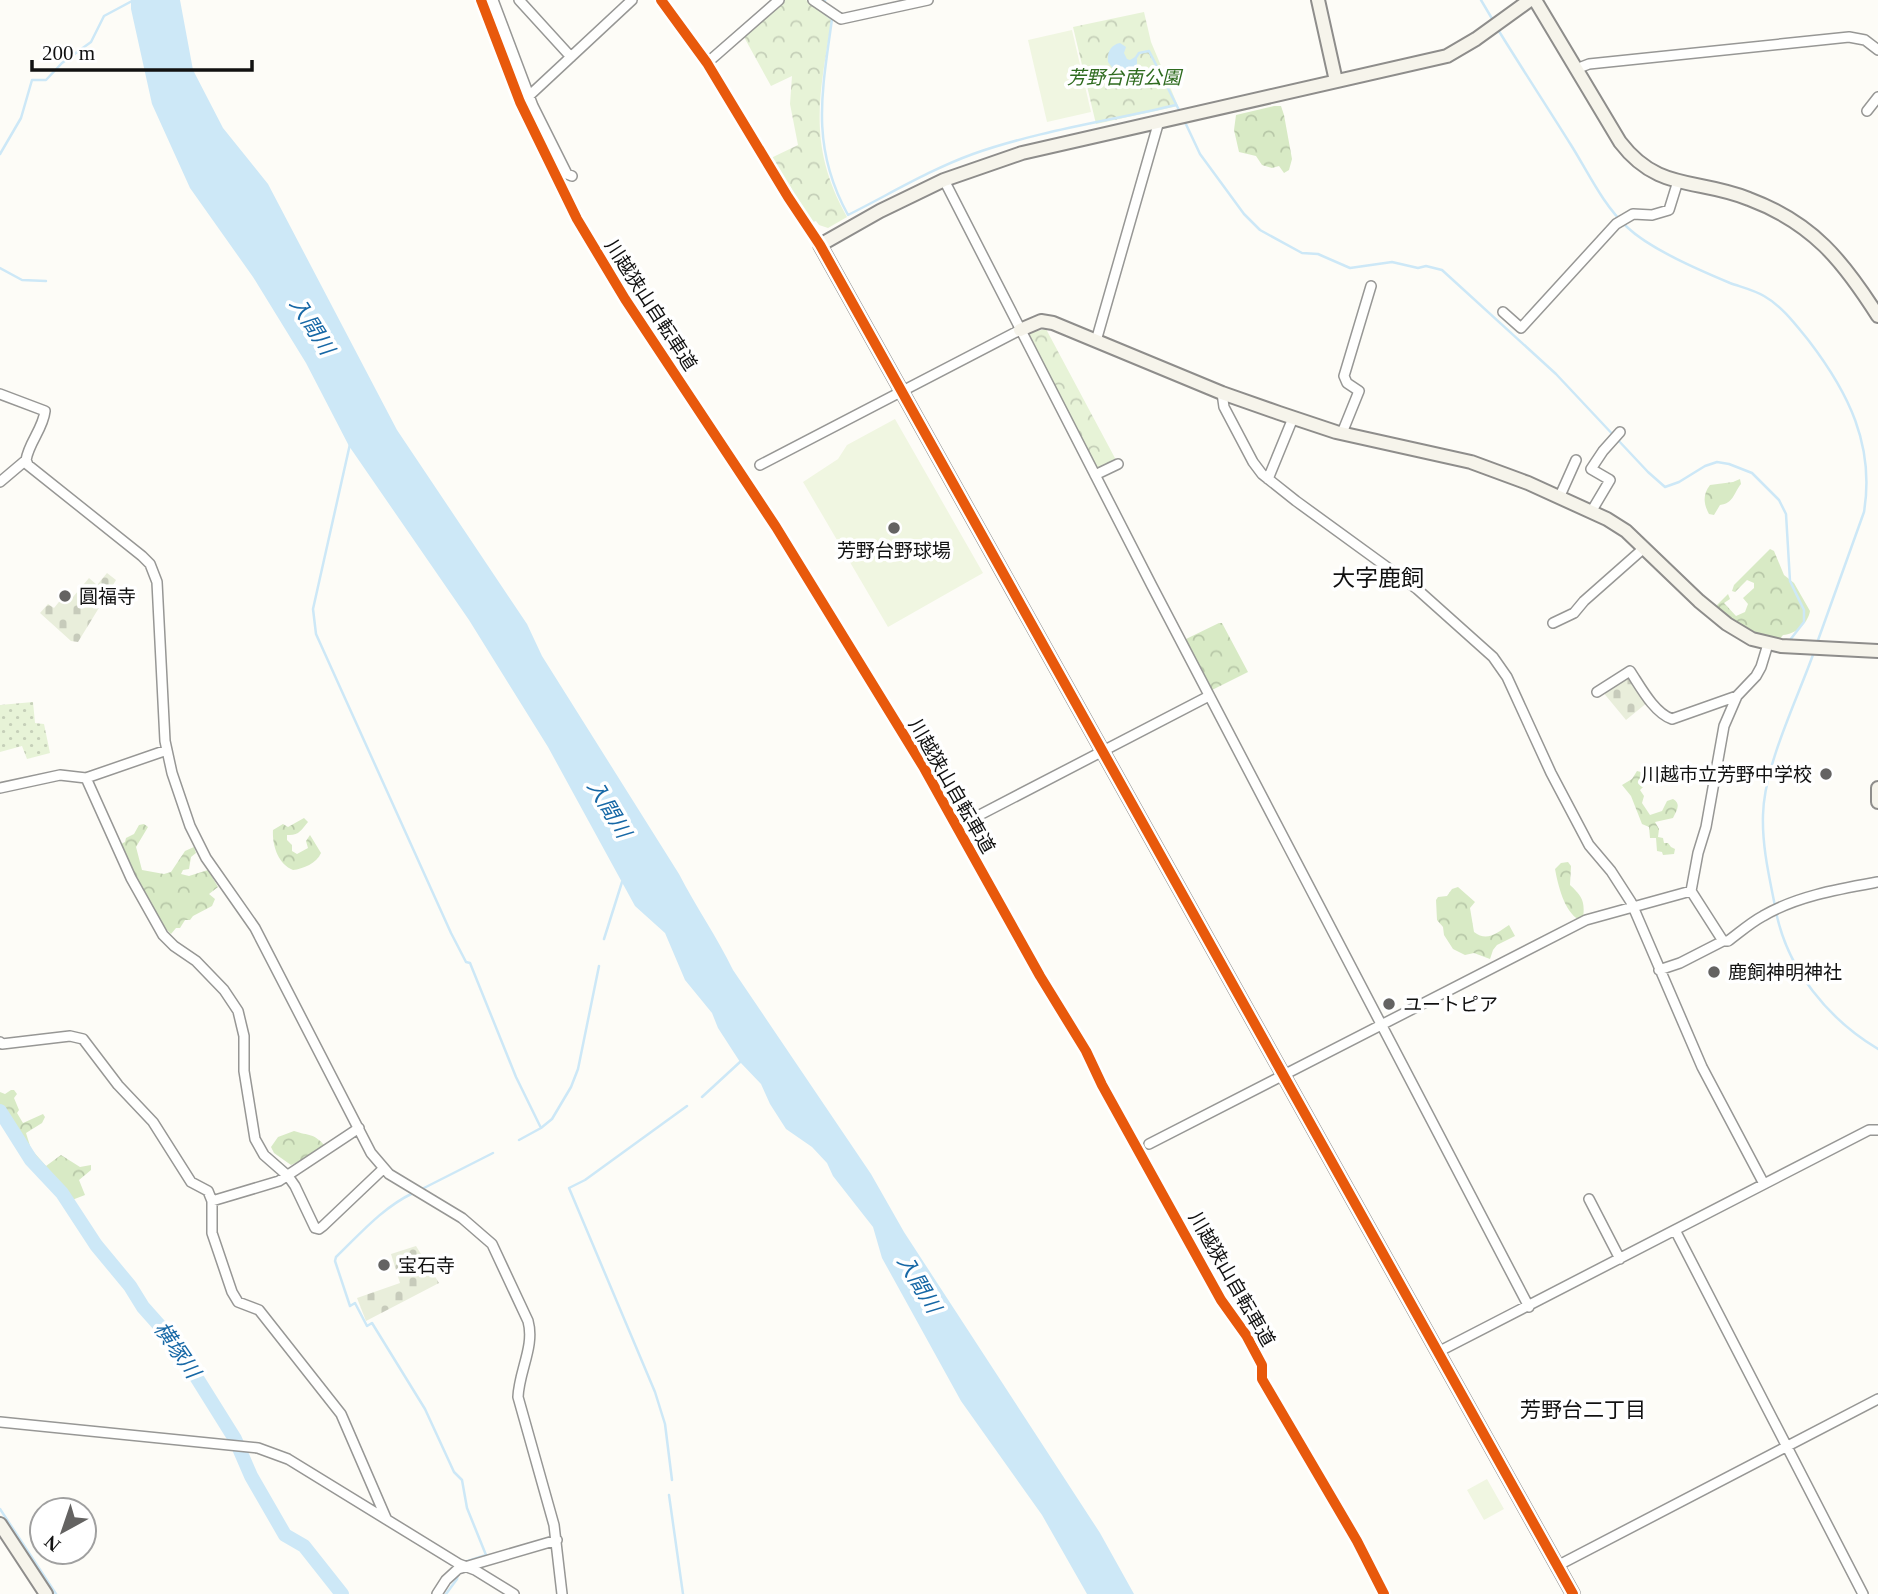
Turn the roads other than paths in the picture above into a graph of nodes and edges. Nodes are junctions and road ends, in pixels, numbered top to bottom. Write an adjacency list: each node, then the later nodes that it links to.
1 (492, 0): 15 (street)
2 (519, 0): 11 (street)
3 (632, 0): 11 (street)
4 (661, 0): 12 (street)
5 (779, 0): 12 (street)
6 (813, 0): 7 (street)
7 (928, 0)
8 (1318, 0): 14 (street)
9 (1532, 0): 13 (street); 14 (street)
10 (1878, 50): 13 (street)
11 (571, 57): 15 (street)
12 (707, 63): 22 (street)
13 (1576, 69): 21 (street)
14 (1336, 81): 18 (street)
15 (530, 95): 19 (street)
16 (1878, 97): 17 (street)
17 (1867, 111)
18 (1159, 121): 20 (street); 27 (street)
19 (572, 176)
20 (944, 180): 22 (street); 26 (street)
21 (1678, 181): 24 (street); 25 (street)
22 (820, 245): 28 (street)
23 (1371, 286): 33 (street)
24 (1503, 312)
25 (1878, 316)
26 (1020, 331): 27 (street); 28 (street); 38 (street)
27 (1096, 341): 29 (street)
28 (902, 392): 37 (street); 51 (street)
29 (1222, 393): 31 (street); 39 (street)
30 (0, 394): 34 (street)
31 (1293, 418): 33 (street); 39 (street)
32 (1620, 432): 42 (street)
33 (1342, 433): 41 (street)
34 (26, 460): 40 (street); 50 (street)
35 (1576, 460): 41 (street)
36 (1118, 464): 38 (street)
37 (760, 466)
38 (1095, 475): 48 (street)
39 (1268, 479): 59 (street)
40 (0, 482)
41 (1559, 498): 42 (street)
42 (1591, 512): 43 (street)
43 (1644, 548): 44 (street); 45 (street)
44 (1553, 623)
45 (1768, 644): 46 (street); 49 (street)
46 (1878, 651)
47 (1597, 692): 49 (street)
48 (1209, 696): 51 (street); 62 (street)
49 (1737, 696): 58 (street)
50 (167, 750): 52 (street); 65 (street)
51 (1102, 751): 56 (street); 64 (street)
52 (86, 778): 53 (street); 69 (street)
53 (0, 788)
54 (1878, 789): 55 (street)
55 (1878, 802)
56 (970, 820)
57 (1878, 882): 60 (street)
58 (1691, 891): 59 (street); 60 (street)
59 (1633, 907): 61 (street); 62 (street)
60 (1723, 941): 61 (street)
61 (1659, 970): 70 (street)
62 (1380, 1025): 64 (street); 75 (street)
63 (0, 1042): 72 (street)
64 (1283, 1075): 67 (street); 76 (street)
65 (359, 1128): 68 (street); 69 (street)
66 (1878, 1130): 70 (street)
67 (1149, 1144)
68 (383, 1168): 69 (street); 82 (street)
69 (288, 1176): 72 (street)
70 (1764, 1184): 73 (street)
71 (1589, 1199): 74 (street)
72 (212, 1201): 80 (street)
73 (1675, 1230): 74 (street); 79 (street)
74 (1620, 1259): 75 (street)
75 (1529, 1307): 76 (street)
76 (1438, 1352): 84 (street)
77 (1878, 1399): 79 (street)
78 (0, 1422): 80 (street)
79 (1786, 1446): 84 (street); 90 (street)
80 (386, 1518): 83 (street)
81 (0, 1524): 85 (street)
82 (557, 1540): 83 (street); 88 (street)
83 (467, 1566): 86 (street); 87 (street)
84 (1557, 1566): 89 (street)
85 (46, 1594)
86 (437, 1594)
87 (514, 1594)
88 (562, 1594)
89 (1573, 1594)
90 (1863, 1594)

